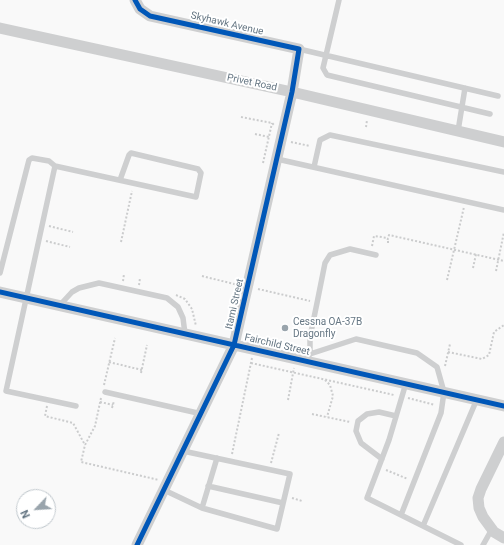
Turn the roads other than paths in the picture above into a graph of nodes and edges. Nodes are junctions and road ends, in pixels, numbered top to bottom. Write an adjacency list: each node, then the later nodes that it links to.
1 (135, 0): 4 (street, Skyhawk Avenue)
2 (339, 0): 5 (lane)
3 (0, 28): 7 (street, Privet Road)
4 (299, 49): 5 (lane, Skyhawk Avenue); 7 (street, Itami Street)
5 (325, 55): 6 (lane, Skyhawk Avenue); 9 (lane)
6 (465, 88): 8 (lane, Skyhawk Avenue); 9 (lane)
7 (292, 92): 11 (street, Privet Road); 13 (street, Itami Street)
8 (498, 96)
9 (462, 107): 10 (lane); 11 (lane)
10 (490, 114)
11 (458, 131): 12 (street, Privet Road)
12 (503, 140)
13 (277, 159): 15 (lane); 25 (street, Itami Street)
14 (54, 166): 17 (lane); 20 (lane); 22 (lane)
15 (314, 167): 16 (lane); 18 (lane)
16 (504, 172)
17 (120, 180): 17 (lane)
18 (504, 210)
19 (373, 254): 26 (lane)
20 (0, 273)
21 (0, 292): 22 (street, Fairchild Street)
22 (26, 298): 23 (street, Fairchild Street); 31 (lane)
23 (60, 305): 24 (street, Fairchild Street); 24 (lane)
24 (184, 334): 25 (street, Fairchild Street)
25 (234, 345): 26 (street, Fairchild Street); 33 (street, Itami Street)
26 (304, 358): 27 (street, Fairchild Street); 28 (lane)
27 (406, 383): 28 (street, Fairchild Street); 34 (lane)
28 (443, 387): 30 (street, Fairchild Street); 43 (lane)
29 (103, 392): 33 (lane)
30 (477, 399): 32 (street, Fairchild Street); 44 (lane)
31 (76, 406)
32 (504, 406)
33 (202, 414): 36 (street, Itami Street)
34 (396, 416): 38 (lane); 38 (lane)
35 (504, 442): 45 (street)
36 (183, 451): 37 (lane); 39 (street, Itami Street)
37 (217, 458): 40 (lane); 41 (lane)
38 (382, 459): 43 (lane)
39 (166, 486): 42 (lane); 47 (street, Itami Street)
40 (208, 486): 41 (lane); 42 (lane)
41 (283, 503): 42 (lane)
42 (202, 508)
43 (401, 514): 44 (lane)
44 (423, 526): 48 (lane)
45 (492, 529): 46 (street); 49 (lane)
46 (504, 538)
47 (136, 545)
48 (462, 545)
49 (483, 545)

